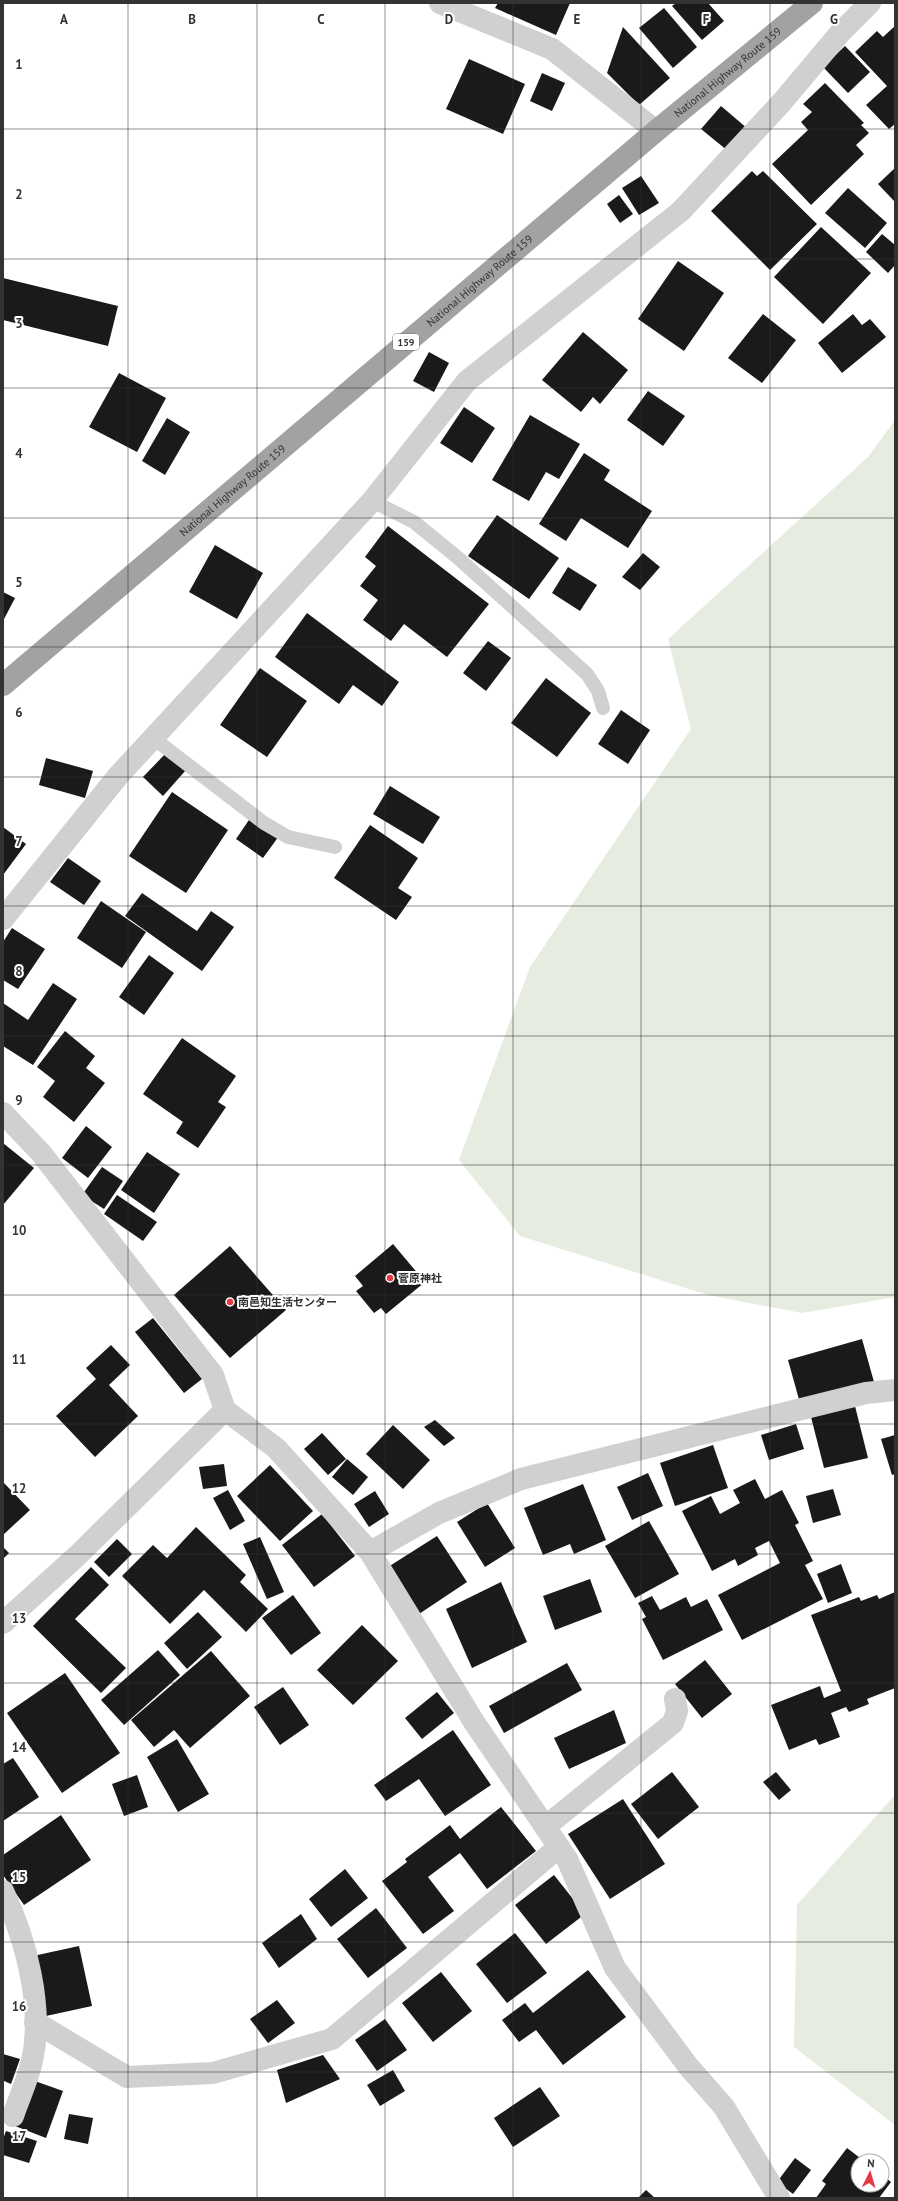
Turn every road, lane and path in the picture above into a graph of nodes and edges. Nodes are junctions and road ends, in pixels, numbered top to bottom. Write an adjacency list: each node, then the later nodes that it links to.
1 (440, 3): 4 (street)
2 (812, 3): 4 (highway, National Highway Route 159 / 159)
3 (870, 3): 5 (street)
4 (656, 131): 6 (highway, National Highway Route 159 / 159)
5 (372, 501): 7 (lane); 8 (street)
6 (3, 685)
7 (603, 708)
8 (153, 738): 9 (lane); 10 (street)
9 (335, 847)
10 (3, 919)
11 (3, 1113): 13 (street)
12 (895, 1390): 14 (street)
13 (225, 1410): 14 (street); 15 (street)
14 (370, 1552): 17 (street)
15 (3, 1623)
16 (675, 1699): 17 (street)
17 (545, 1826): 18 (street)
18 (559, 1847): 20 (street); 22 (street)
19 (3, 1891): 20 (street)
20 (35, 2022): 21 (street)
21 (13, 2116)
22 (779, 2198)

